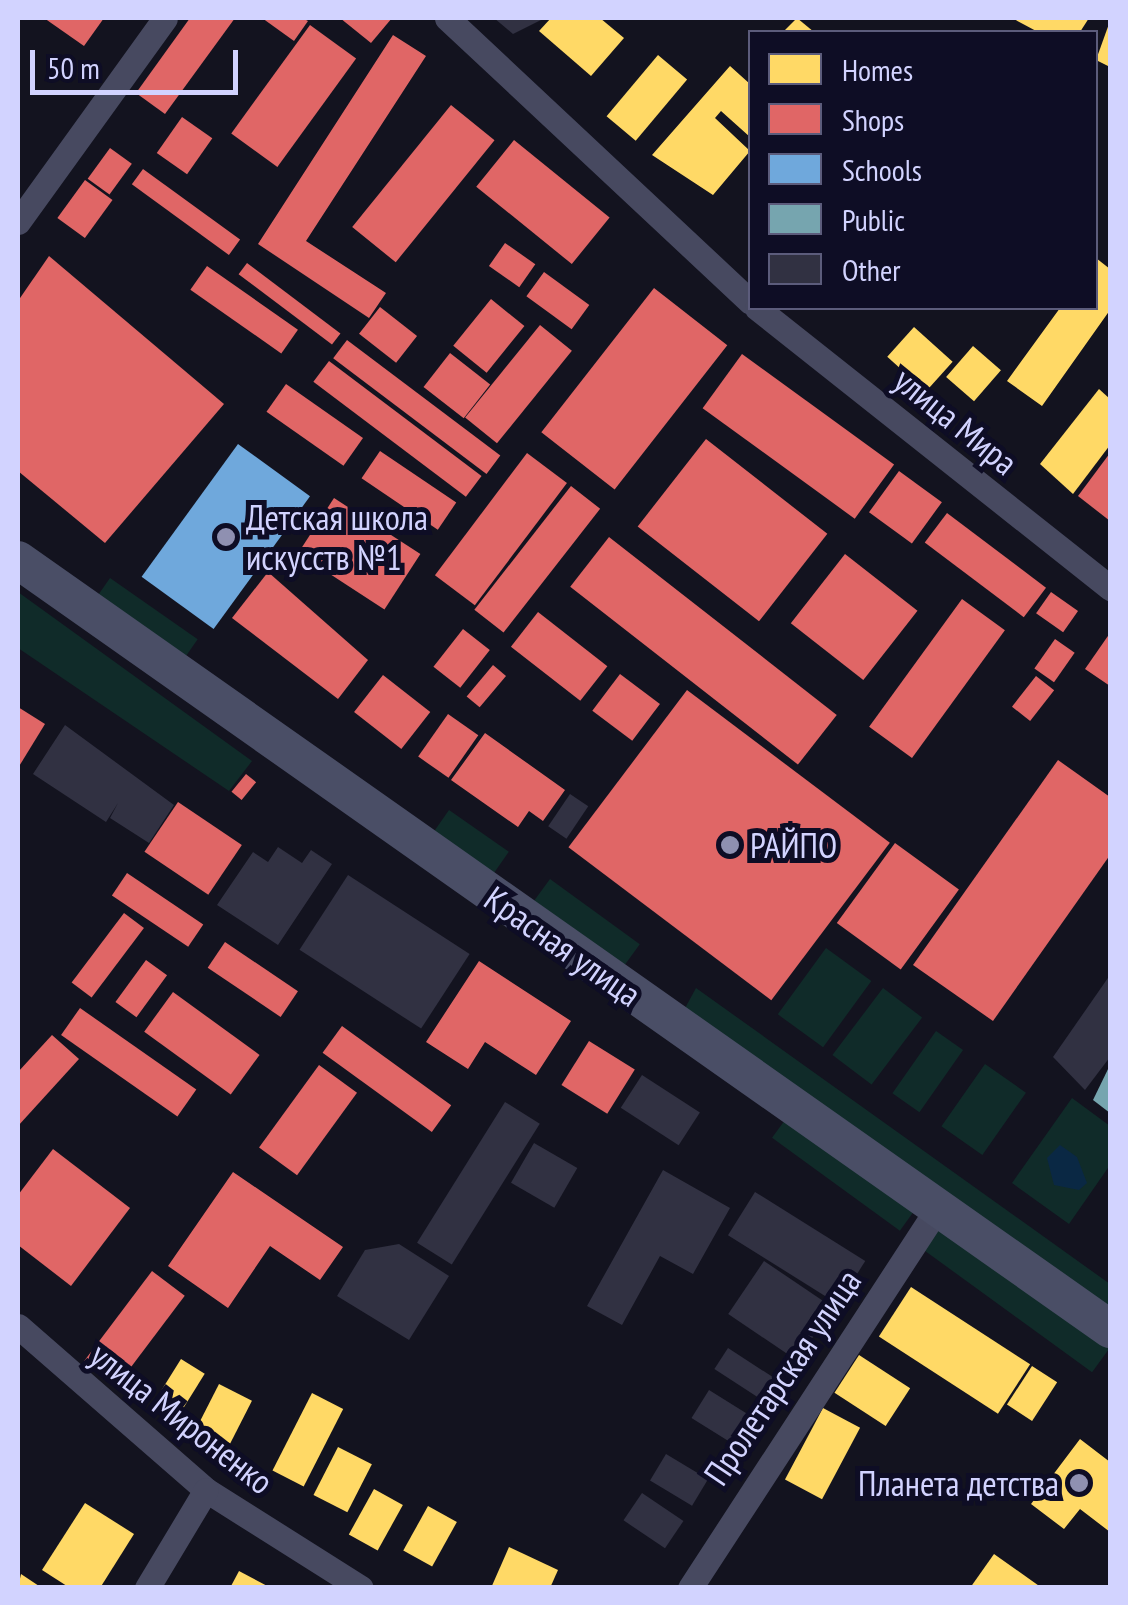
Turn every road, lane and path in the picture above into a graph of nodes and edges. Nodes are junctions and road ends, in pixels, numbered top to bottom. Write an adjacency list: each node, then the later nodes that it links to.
1 (165, 18): 3 (street)
2 (447, 18): 4 (street)
3 (18, 222)
4 (748, 300)
5 (761, 310): 7 (street, улица Мира)
6 (18, 560): 8 (main road, Красная улица)
7 (1110, 588)
8 (937, 1209): 10 (main road, Красная улица); 14 (street, Пролетарская улица)
9 (18, 1326): 11 (street, улица Мироненко)
10 (1110, 1329)
11 (206, 1490): 12 (street); 13 (street, улица Мироненко)
12 (147, 1588)
13 (361, 1588)
14 (690, 1588)

